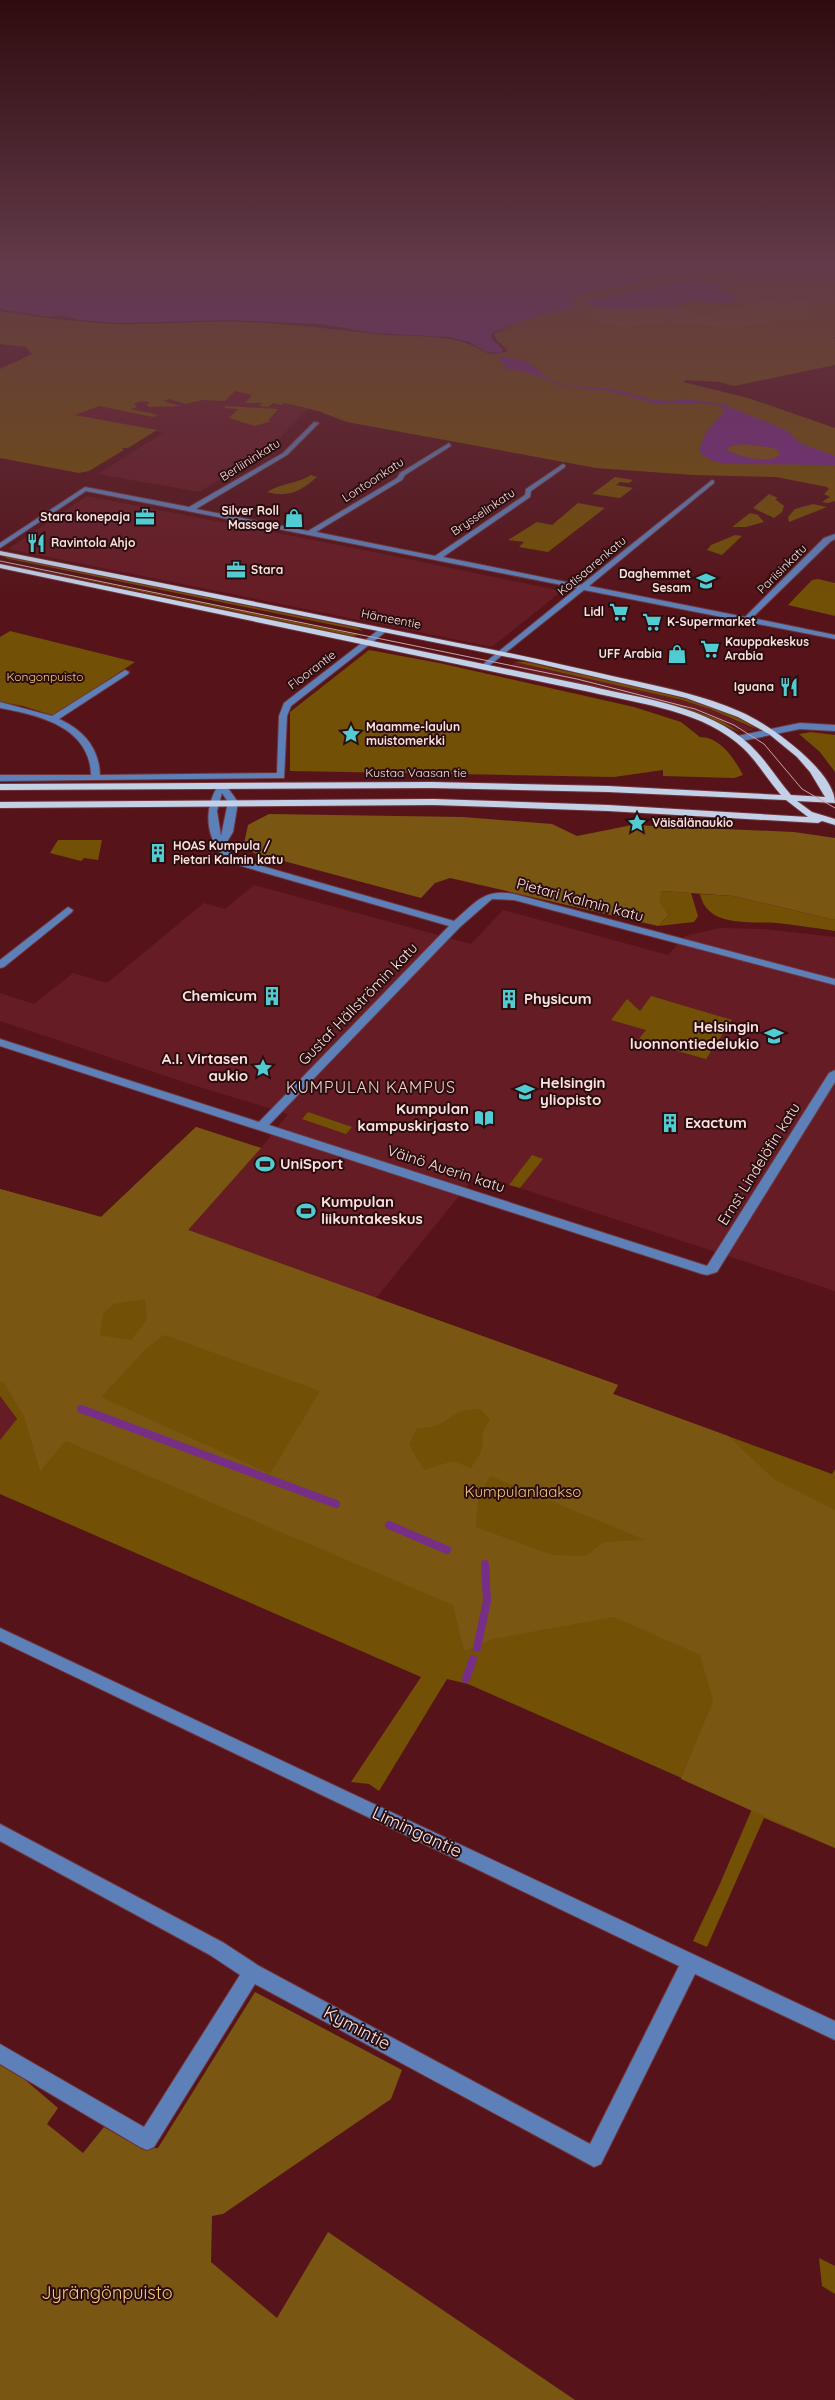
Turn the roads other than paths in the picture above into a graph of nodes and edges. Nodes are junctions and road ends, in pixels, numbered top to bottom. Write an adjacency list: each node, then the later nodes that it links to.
1 (316, 423): 5 (street, Berliininkatu)
2 (449, 445): 6 (street, Lontoonkatu)
3 (563, 466): 10 (street, Brysselinkatu)
4 (712, 482): 12 (street, Kotisaarenkatu)
5 (191, 509): 6 (street); 8 (street)
6 (310, 533): 10 (street)
7 (835, 536): 13 (street, Pariisinkatu)
8 (0, 546)
9 (0, 553): 14 (main road, Hämeentie)
10 (437, 558): 12 (street)
11 (0, 566): 16 (main road, Hämeentie)
12 (585, 587): 13 (street); 17 (street, Kotisaarenkatu)
13 (747, 619): 15 (street)
14 (384, 630): 16 (street, Floorantie); 17 (main road, Hämeentie)
15 (835, 637)
16 (370, 642): 18 (main road, Hämeentie); 26 (street, Floorantie)
17 (500, 653): 18 (street, Kotisaarenkatu); 23 (main road, Hämeentie)
18 (485, 667): 24 (main road, Hämeentie)
19 (125, 672): 21 (street)
20 (0, 705): 21 (street)
21 (52, 720): 26 (street)
22 (835, 728): 23 (street)
23 (772, 730): 24 (street); 30 (main road, Hämeentie)
24 (738, 739): 29 (main road, Hämeentie)
25 (0, 778): 26 (street)
26 (96, 778)
27 (222, 786): 28 (main road, Kustaa Vaasan tie); 29 (main road, Kustaa Vaasan tie); 31 (street); 32 (street)
28 (0, 787)
29 (787, 796): 30 (main road, Kustaa Vaasan tie); 34 (main road, Hämeentie)
30 (833, 800): 34 (main road)
31 (213, 802): 32 (main road, Kustaa Vaasan tie); 33 (main road, Kustaa Vaasan tie); 37 (street)
32 (233, 802): 35 (main road, Kustaa Vaasan tie); 37 (street)
33 (0, 804)
34 (806, 812): 35 (main road); 36 (main road)
35 (774, 817): 36 (main road)
36 (835, 822)
37 (221, 844): 39 (street)
38 (68, 910): 40 (street)
39 (456, 924): 41 (street, Pietari Kalmin katu); 44 (street, Gustaf Hällströmin katu)
40 (0, 965)
41 (835, 982)
42 (0, 1042): 44 (street, Väinö Auerin katu)
43 (835, 1073): 45 (street, Ernst Lindelöfin katu)
44 (262, 1126): 45 (street, Väinö Auerin katu)
45 (710, 1271)
46 (0, 1634): 48 (street, Limingantie)
47 (0, 1832): 49 (street)
48 (690, 1962): 49 (street, Kymintie); 50 (street, Limingantie)
49 (252, 1972): 51 (street)
50 (835, 2031)
51 (0, 2054)

